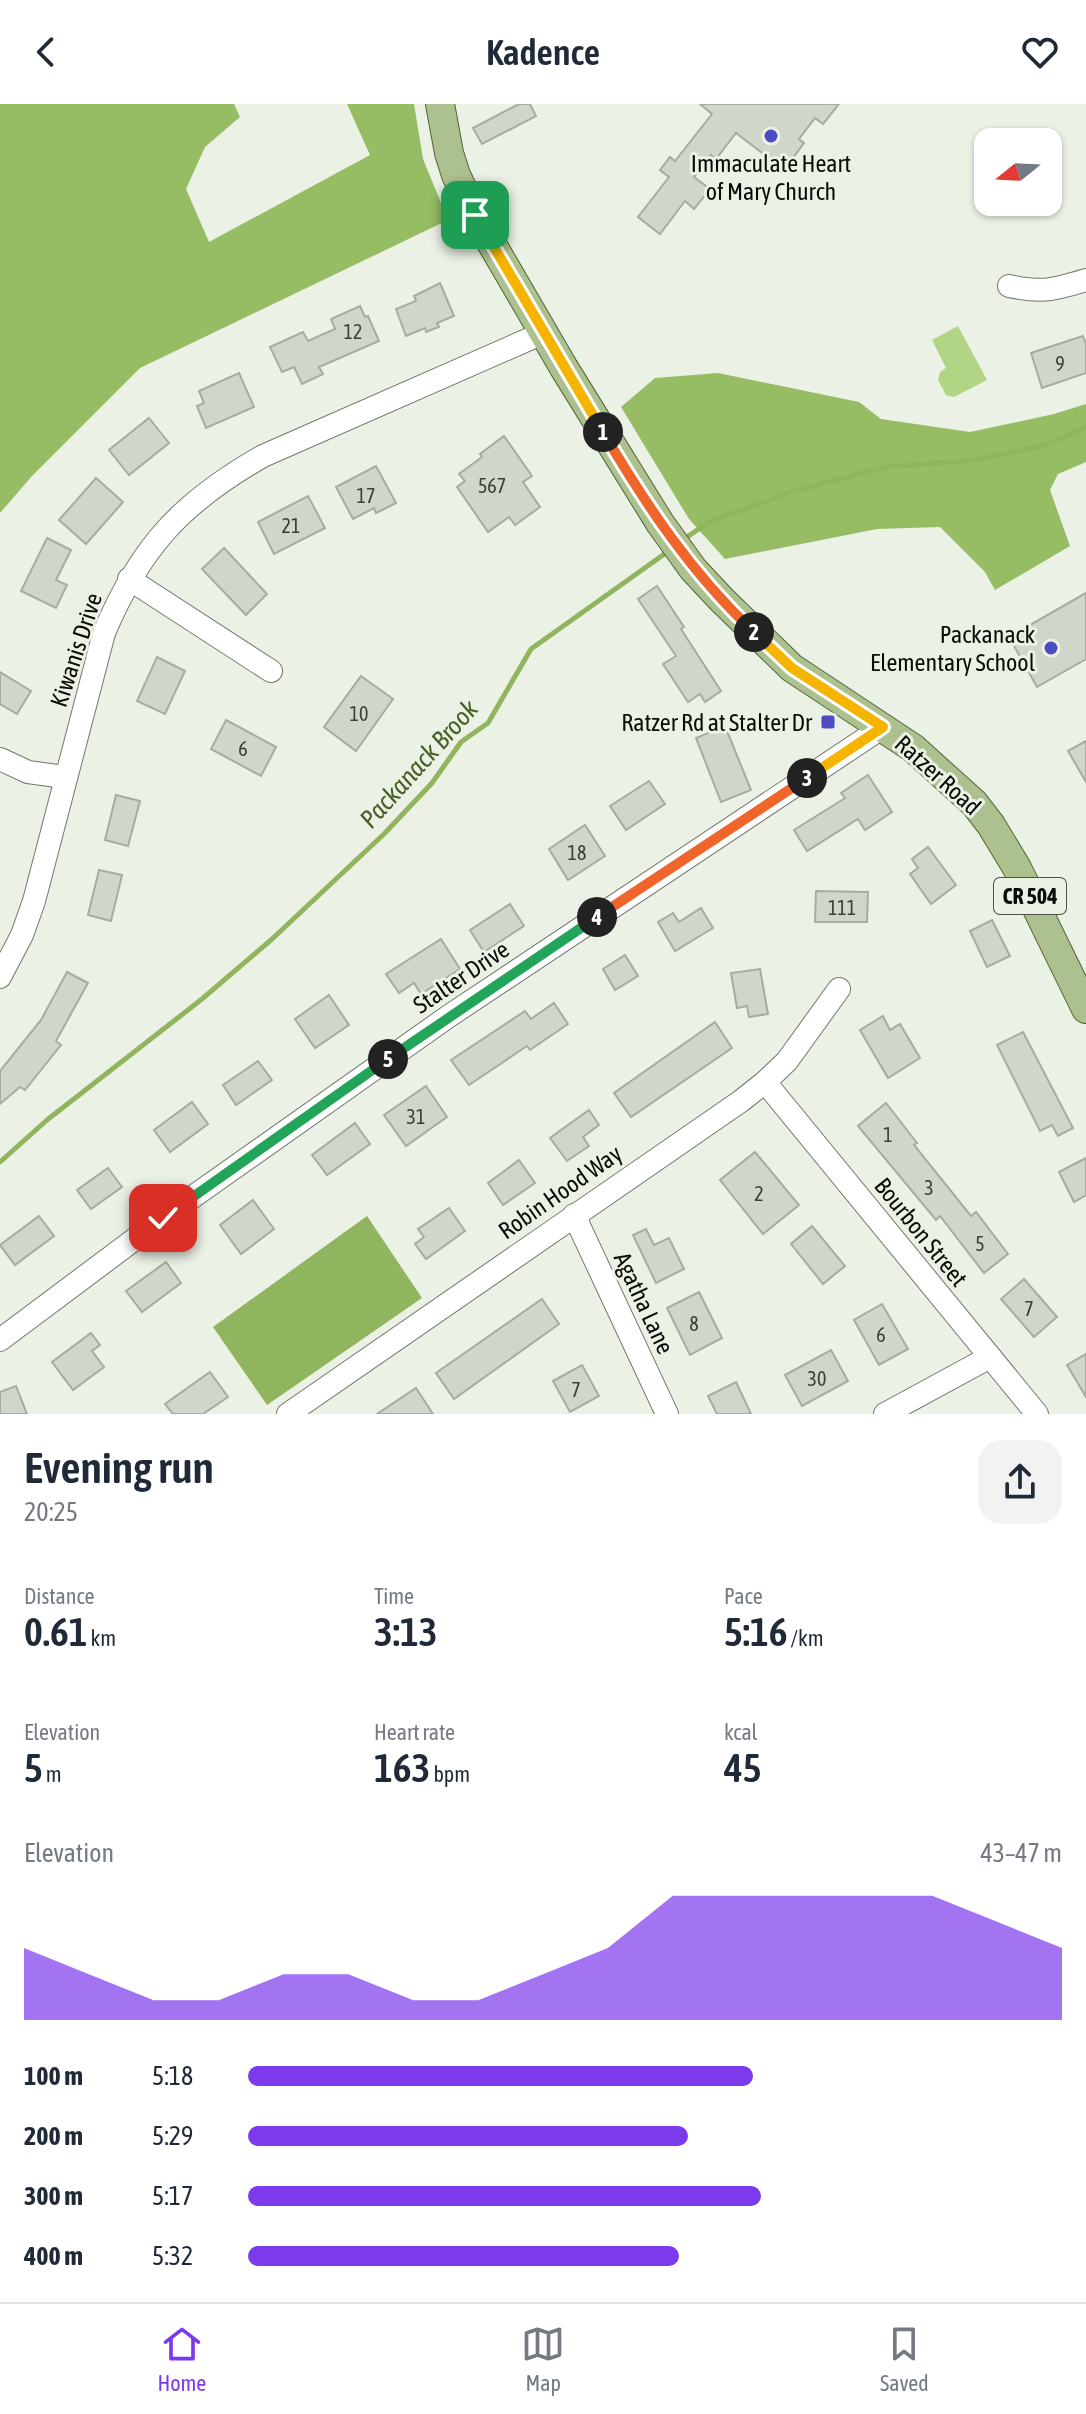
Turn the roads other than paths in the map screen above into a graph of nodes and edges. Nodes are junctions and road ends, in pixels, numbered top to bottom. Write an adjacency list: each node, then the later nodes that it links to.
1 (440, 104): 4 (main road, Ratzer Road / CR 504)
2 (1086, 280): 3 (street)
3 (1009, 286)
4 (543, 333): 5 (street, Kiwanis Drive); 7 (main road, Ratzer Road / CR 504)
5 (129, 579): 6 (street); 9 (street, Kiwanis Drive)
6 (271, 671)
7 (883, 727): 10 (main road, Ratzer Road / CR 504); 16 (street, Stalter Drive)
8 (0, 759): 9 (street)
9 (65, 777): 11 (street, Kiwanis Drive)
10 (1078, 972): 13 (main road, Ratzer Road / CR 504)
11 (0, 977)
12 (839, 989): 14 (street, Robin Hood Way)
13 (1086, 1009)
14 (765, 1082): 15 (street, Robin Hood Way); 17 (street, Bourbon Street)
15 (574, 1215): 18 (street, Robin Hood Way); 19 (street, Agatha Lane)
16 (0, 1340)
17 (990, 1357): 20 (street); 21 (street, Bourbon Street)
18 (288, 1414)
19 (667, 1414)
20 (885, 1414)
21 (1037, 1414)

